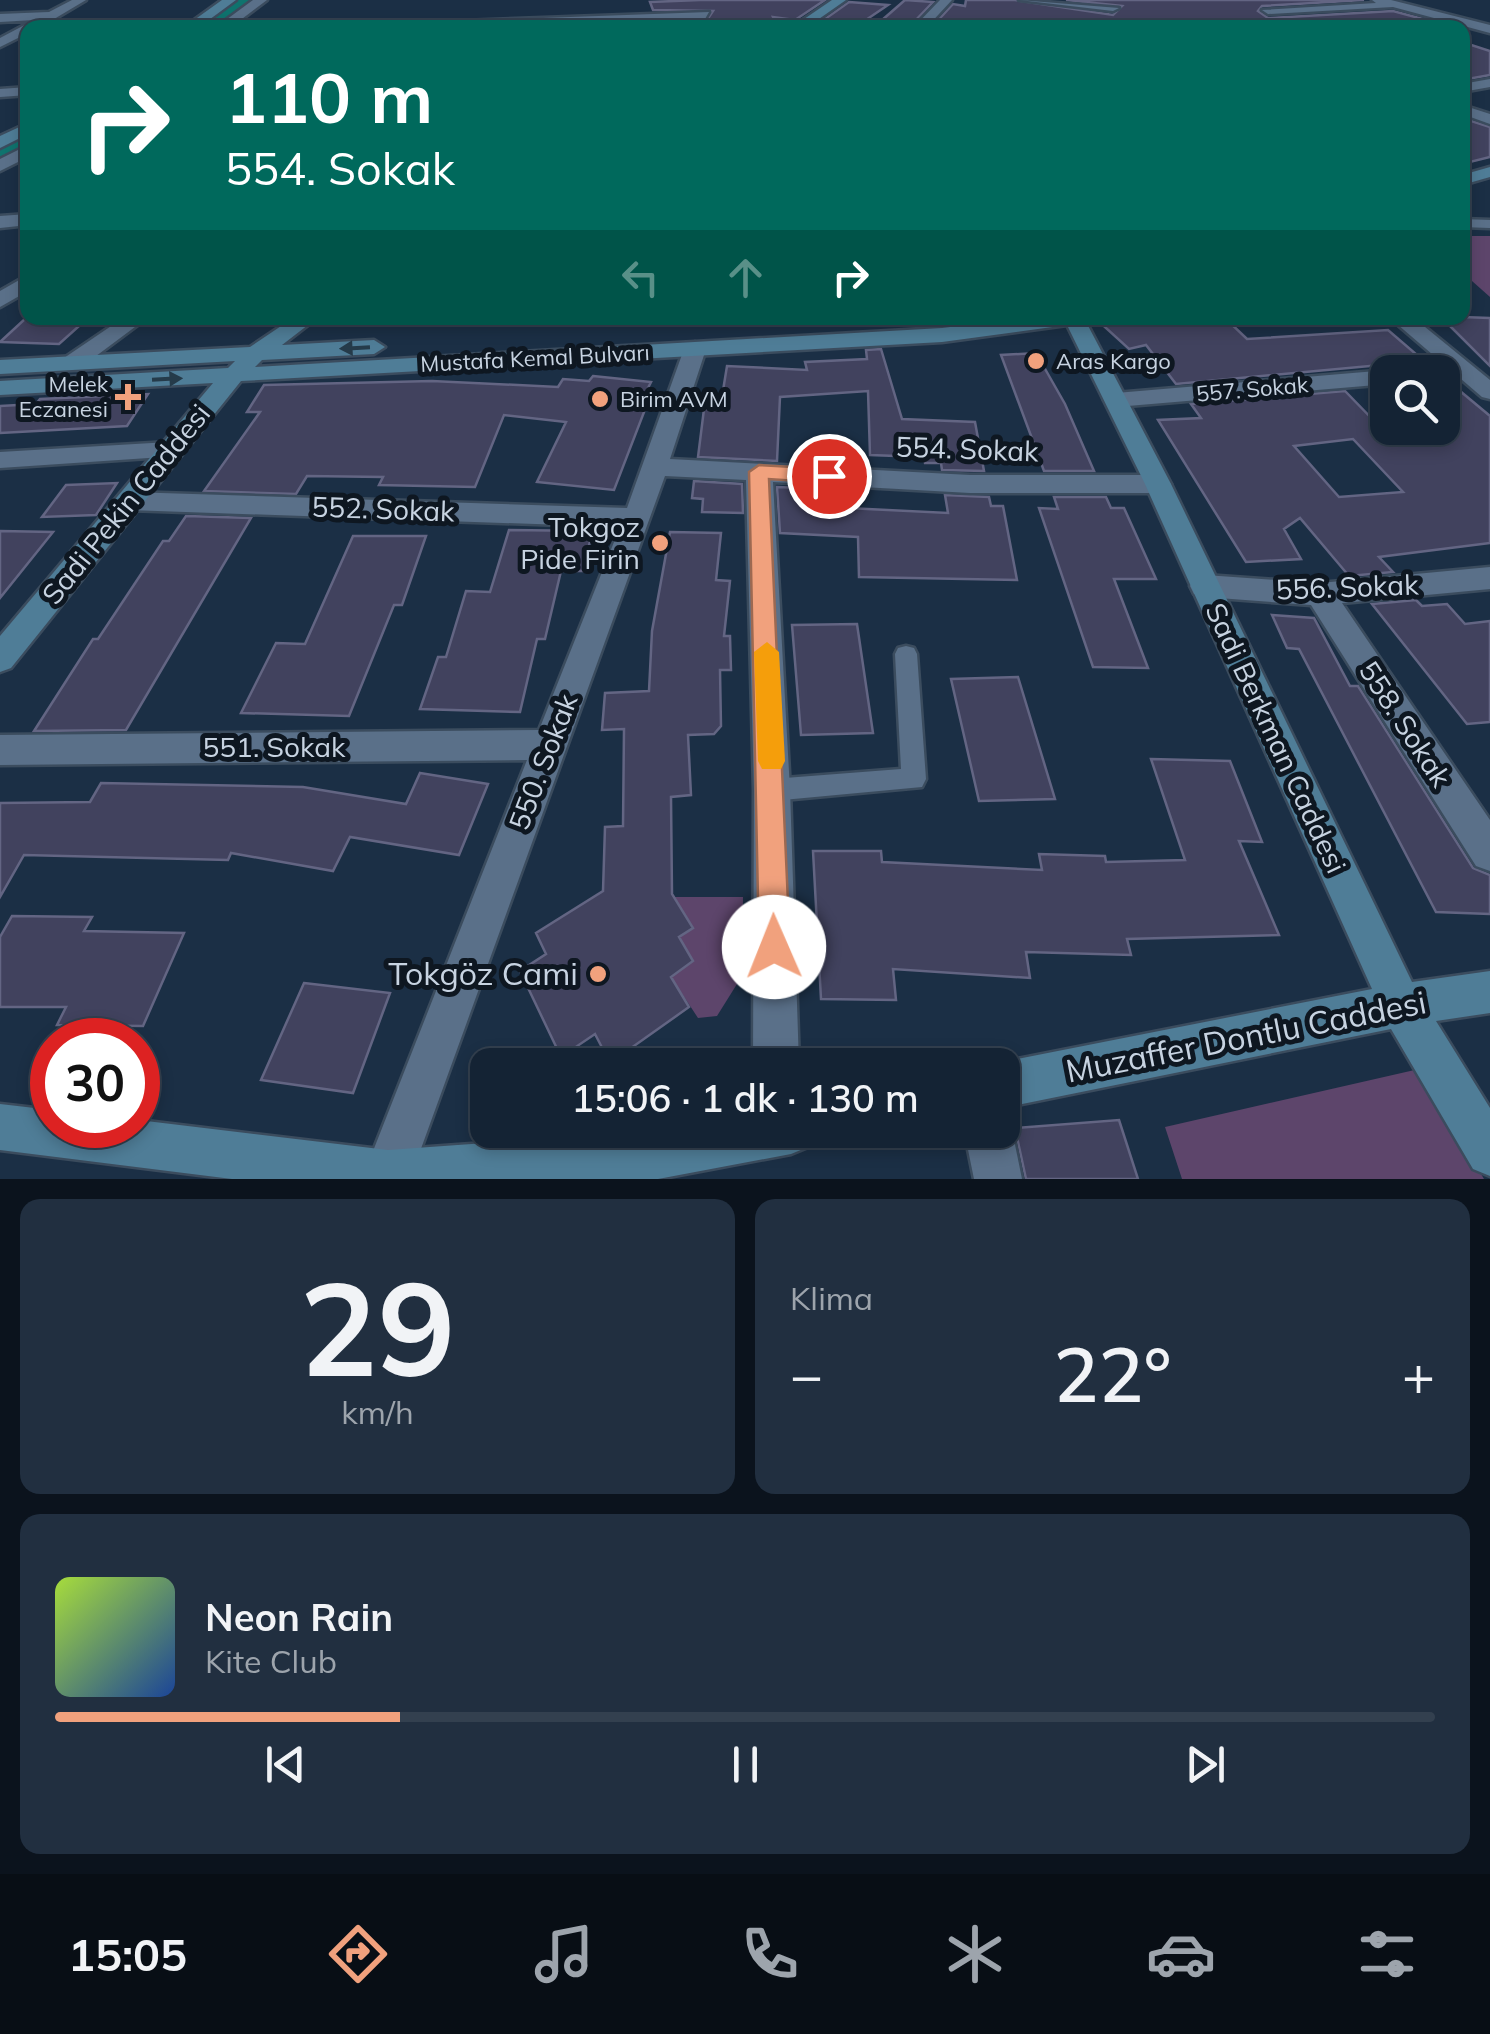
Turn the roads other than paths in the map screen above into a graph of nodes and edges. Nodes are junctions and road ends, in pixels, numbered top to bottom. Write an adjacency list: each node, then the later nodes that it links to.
1 (80, 0): 15 (street)
2 (230, 0): 18 (street)
3 (261, 0): 19 (street)
4 (840, 0): 23 (street)
5 (946, 0): 24 (street)
6 (1025, 0): 10 (street)
7 (1255, 0): 12 (street)
8 (1432, 0): 14 (street)
9 (1383, 3): 12 (street); 26 (street)
10 (1099, 5): 11 (street)
11 (1115, 9)
12 (1268, 10): 25 (street)
13 (419, 13): 20 (street)
14 (1490, 14)
15 (50, 16): 16 (street); 17 (street)
16 (0, 18)
17 (43, 20)
18 (201, 20)
19 (232, 20)
20 (414, 20)
21 (462, 20): 22 (street)
22 (527, 20)
23 (809, 20)
24 (927, 20)
25 (1279, 20)
26 (1449, 20)
27 (126, 325): 36 (street)
28 (296, 325): 35 (street, Sadi Pekin Caddesi)
29 (643, 325): 33 (street, Mustafa Kemal Bulvarı)
30 (1018, 325): 34 (street, Mustafa Kemal Bulvarı)
31 (1075, 325): 43 (street, Sadi Berkman Caddesi)
32 (1410, 325): 38 (street)
33 (590, 326): 35 (street, Mustafa Kemal Bulvarı, one-way to 35)
34 (695, 349): 39 (street, Mustafa Kemal Bulvarı); 46 (street, 550. Sokak)
35 (256, 353): 36 (street, Mustafa Kemal Bulvarı); 39 (street, Sadi Pekin Caddesi)
36 (72, 363): 37 (street, Mustafa Kemal Bulvarı)
37 (0, 367)
38 (1478, 370): 42 (street)
39 (233, 376): 41 (street, Mustafa Kemal Bulvarı, one-way to 39); 44 (street, Sadi Pekin Caddesi)
40 (1370, 379): 43 (street, 557. Sokak)
41 (0, 388)
42 (1490, 392)
43 (1116, 400): 48 (street, Sadi Berkman Caddesi)
44 (169, 450): 45 (street); 49 (street, Sadi Pekin Caddesi)
45 (0, 460)
46 (655, 467): 47 (street, 554. Sokak); 50 (street, 550. Sokak)
47 (759, 472): 48 (street, 554. Sokak); 58 (street)
48 (1158, 484): 52 (street, Sadi Berkman Caddesi)
49 (129, 501): 50 (street, 552. Sokak); 55 (street, Sadi Pekin Caddesi)
50 (637, 518): 56 (street, 550. Sokak)
51 (1490, 578): 53 (street, 556. Sokak)
52 (1205, 586): 53 (street, 556. Sokak); 61 (street, Sadi Berkman Caddesi)
53 (1320, 594): 59 (street, 558. Sokak)
54 (906, 654): 58 (lane)
55 (0, 659)
56 (549, 745): 57 (street, 551. Sokak); 69 (street, 550. Sokak)
57 (0, 750)
58 (772, 790): 62 (street)
59 (1490, 854)
60 (1490, 992): 61 (street, Muzaffer Dontlu Caddesi)
61 (1401, 1004): 63 (street, Muzaffer Dontlu Caddesi); 67 (street, Sadi Berkman Caddesi)
62 (776, 1048)
63 (1020, 1080)
64 (0, 1127): 69 (street)
65 (720, 1148): 68 (street)
66 (992, 1148): 70 (street)
67 (1490, 1152)
68 (648, 1168): 69 (street)
69 (387, 1176)
70 (998, 1179)

